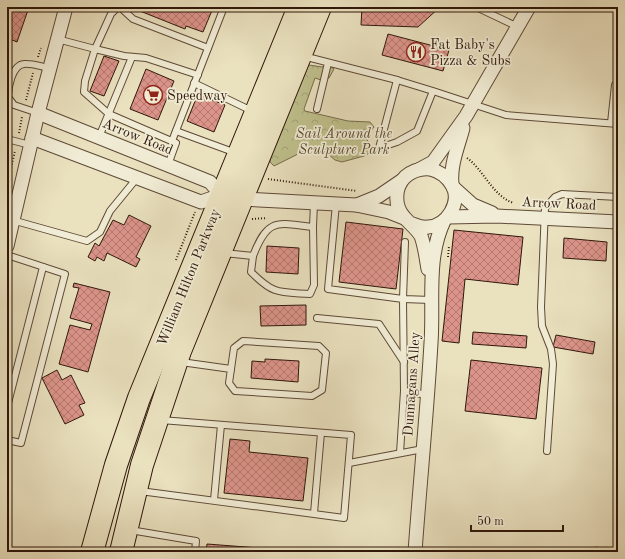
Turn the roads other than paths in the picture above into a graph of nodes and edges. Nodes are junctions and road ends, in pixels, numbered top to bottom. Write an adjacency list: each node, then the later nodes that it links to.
1 (66, 7): 9 (street)
2 (119, 7): 10 (lane); 11 (lane)
3 (224, 7): 10 (lane)
4 (298, 7): 23 (highway, William Hilton Parkway)
5 (320, 7): 12 (highway, William Hilton Parkway)
6 (476, 7): 8 (lane)
7 (529, 7): 8 (street)
8 (518, 27): 21 (street)
9 (57, 39): 11 (lane); 15 (street)
10 (208, 48): 16 (lane)
11 (95, 49): 13 (lane); 25 (lane)
12 (300, 56): 14 (lane); 42 (highway, William Hilton Parkway)
13 (132, 57): 16 (lane); 25 (lane)
14 (328, 63): 17 (lane); 22 (lane)
15 (50, 68): 24 (street); 24 (lane)
16 (198, 75): 18 (lane)
17 (397, 80): 20 (lane); 20 (lane)
18 (194, 83): 23 (lane); 29 (lane)
19 (615, 85): 27 (lane)
20 (433, 91): 21 (lane)
21 (473, 105): 26 (street); 27 (lane)
22 (317, 109)
23 (255, 112): 34 (highway, William Hilton Parkway)
24 (38, 113): 30 (street, Arrow Road); 33 (street)
25 (109, 114): 30 (lane); 32 (lane)
26 (466, 116): 36 (street); 39 (street)
27 (611, 123): 28 (lane)
28 (618, 124)
29 (176, 131): 32 (lane); 34 (lane)
30 (99, 137): 35 (street, Arrow Road)
31 (7, 139): 33 (lane)
32 (172, 141): 35 (lane)
33 (31, 142): 37 (street); 49 (street)
34 (238, 154): 40 (highway, William Hilton Parkway)
35 (168, 165): 40 (street, Arrow Road)
36 (420, 169): 38 (street); 39 (street)
37 (137, 178): 40 (street); 49 (lane)
38 (405, 178): 45 (street); 50 (street)
39 (452, 186): 46 (street, Arrow Road); 48 (street)
40 (221, 195): 42 (street); 80 (highway, William Hilton Parkway)
41 (618, 197): 47 (lane)
42 (242, 199): 43 (street); 55 (highway, William Hilton Parkway)
43 (314, 203): 44 (street); 52 (lane)
44 (336, 204): 45 (street); 60 (lane)
45 (356, 205): 50 (street)
46 (498, 216): 47 (street, Arrow Road); 48 (street, Arrow Road)
47 (545, 218): 51 (street, Arrow Road); 73 (lane)
48 (446, 219): 50 (street); 59 (street, Dunnagans Alley)
49 (10, 220): 53 (street)
50 (407, 220): 59 (street)
51 (618, 222)
52 (314, 227): 57 (lane); 57 (lane)
53 (8, 240)
54 (405, 242): 60 (lane)
55 (221, 252): 57 (lane); 62 (highway, William Hilton Parkway)
56 (7, 255): 58 (lane)
57 (253, 256)
58 (43, 267): 67 (lane); 71 (lane)
59 (431, 297): 60 (lane); 66 (street, Dunnagans Alley)
60 (403, 299): 63 (lane)
61 (317, 318): 63 (lane)
62 (176, 362): 64 (lane); 68 (highway, William Hilton Parkway)
63 (404, 362): 65 (lane)
64 (231, 369): 64 (lane)
65 (404, 391): 66 (lane); 74 (lane)
66 (427, 395): 72 (street, Dunnagans Alley)
67 (7, 407)
68 (157, 420): 69 (lane); 76 (highway, William Hilton Parkway)
69 (221, 425): 70 (lane); 77 (lane)
70 (321, 433): 75 (lane); 78 (lane)
71 (7, 440)
72 (423, 449): 74 (lane); 83 (street, Dunnagans Alley)
73 (547, 451)
74 (400, 453): 75 (lane)
75 (349, 463): 78 (lane)
76 (136, 491): 77 (lane); 79 (highway, William Hilton Parkway)
77 (214, 500): 78 (lane)
78 (314, 513)
79 (126, 530): 81 (highway, William Hilton Parkway); 82 (lane)
80 (92, 552)
81 (121, 552)
82 (195, 552)
83 (415, 552)

